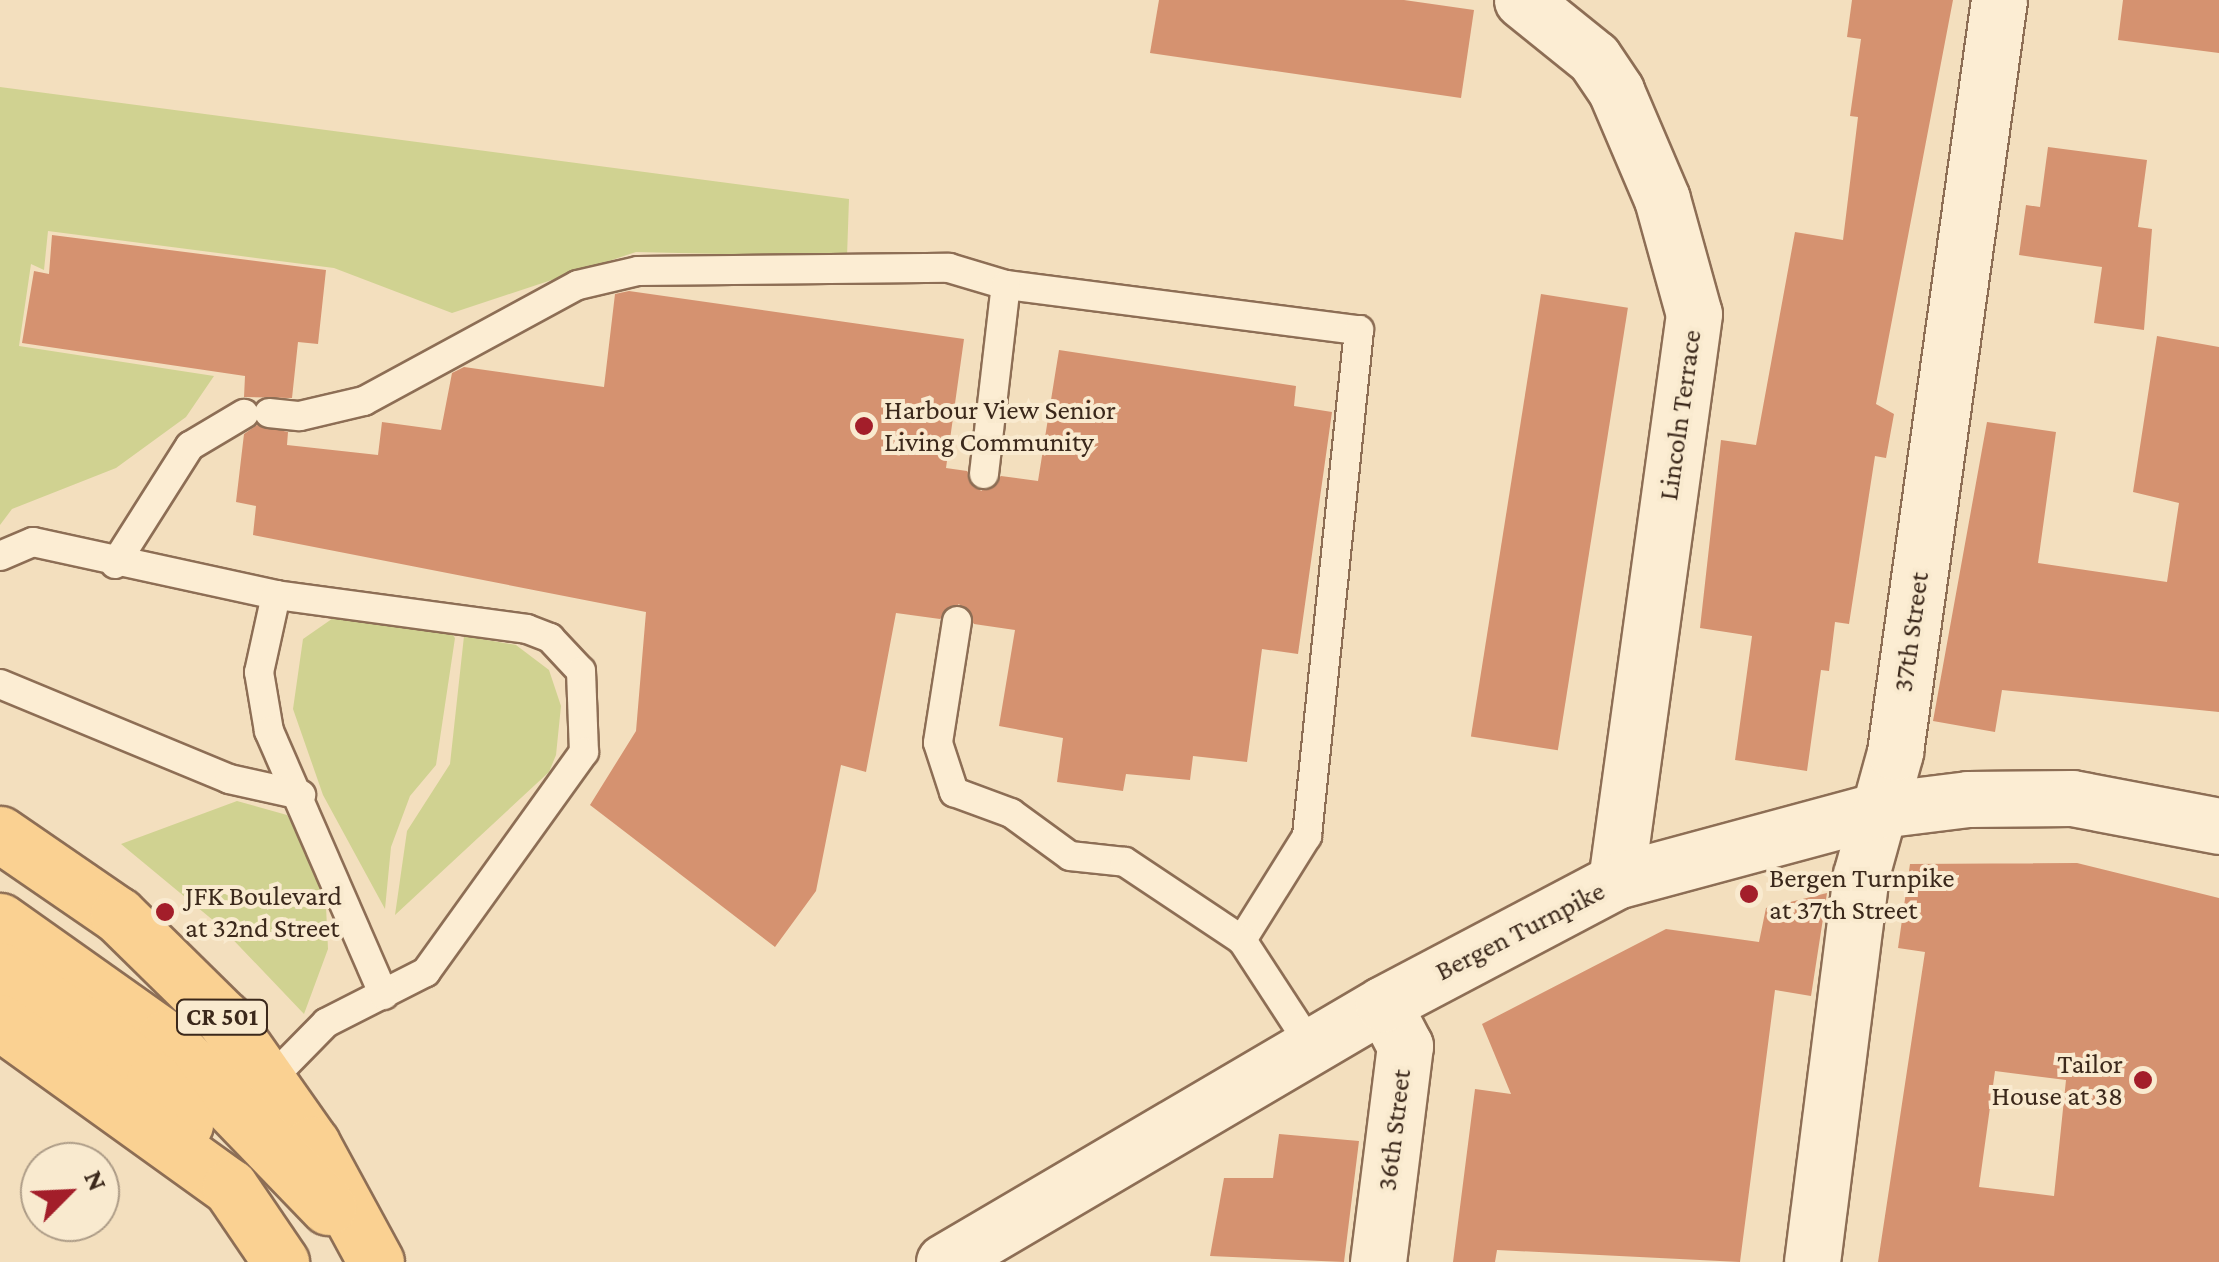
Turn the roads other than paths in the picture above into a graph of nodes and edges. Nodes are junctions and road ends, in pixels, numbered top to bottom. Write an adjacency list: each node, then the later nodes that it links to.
1 (1522, 0): 14 (street, Lincoln Terrace)
2 (1999, 0): 11 (street, 37th Street)
3 (1006, 285): 4 (lane); 6 (lane); 16 (lane)
4 (984, 474)
5 (0, 556): 6 (lane)
6 (114, 564): 7 (lane)
7 (276, 595): 10 (lane); 18 (lane)
8 (956, 622): 16 (lane)
9 (0, 684): 10 (lane)
10 (300, 795): 18 (lane)
11 (1880, 810): 12 (street, Bergen Turnpike); 14 (street, Bergen Turnpike); 28 (street, 37th Street)
12 (2219, 826)
13 (0, 834): 22 (main road, CR 501)
14 (1616, 881): 19 (street, Bergen Turnpike)
15 (0, 922): 24 (main road)
16 (1242, 940): 21 (lane)
17 (0, 970): 23 (main road)
18 (384, 995): 22 (lane)
19 (1382, 1004): 21 (street, Bergen Turnpike); 27 (street, 36th Street)
20 (0, 1022): 23 (main road)
21 (1311, 1046): 26 (street, Bergen Turnpike)
22 (271, 1079): 24 (main road, CR 501)
23 (230, 1187): 25 (main road)
24 (372, 1253)
25 (281, 1262)
26 (944, 1262)
27 (1378, 1262)
28 (1812, 1262)

